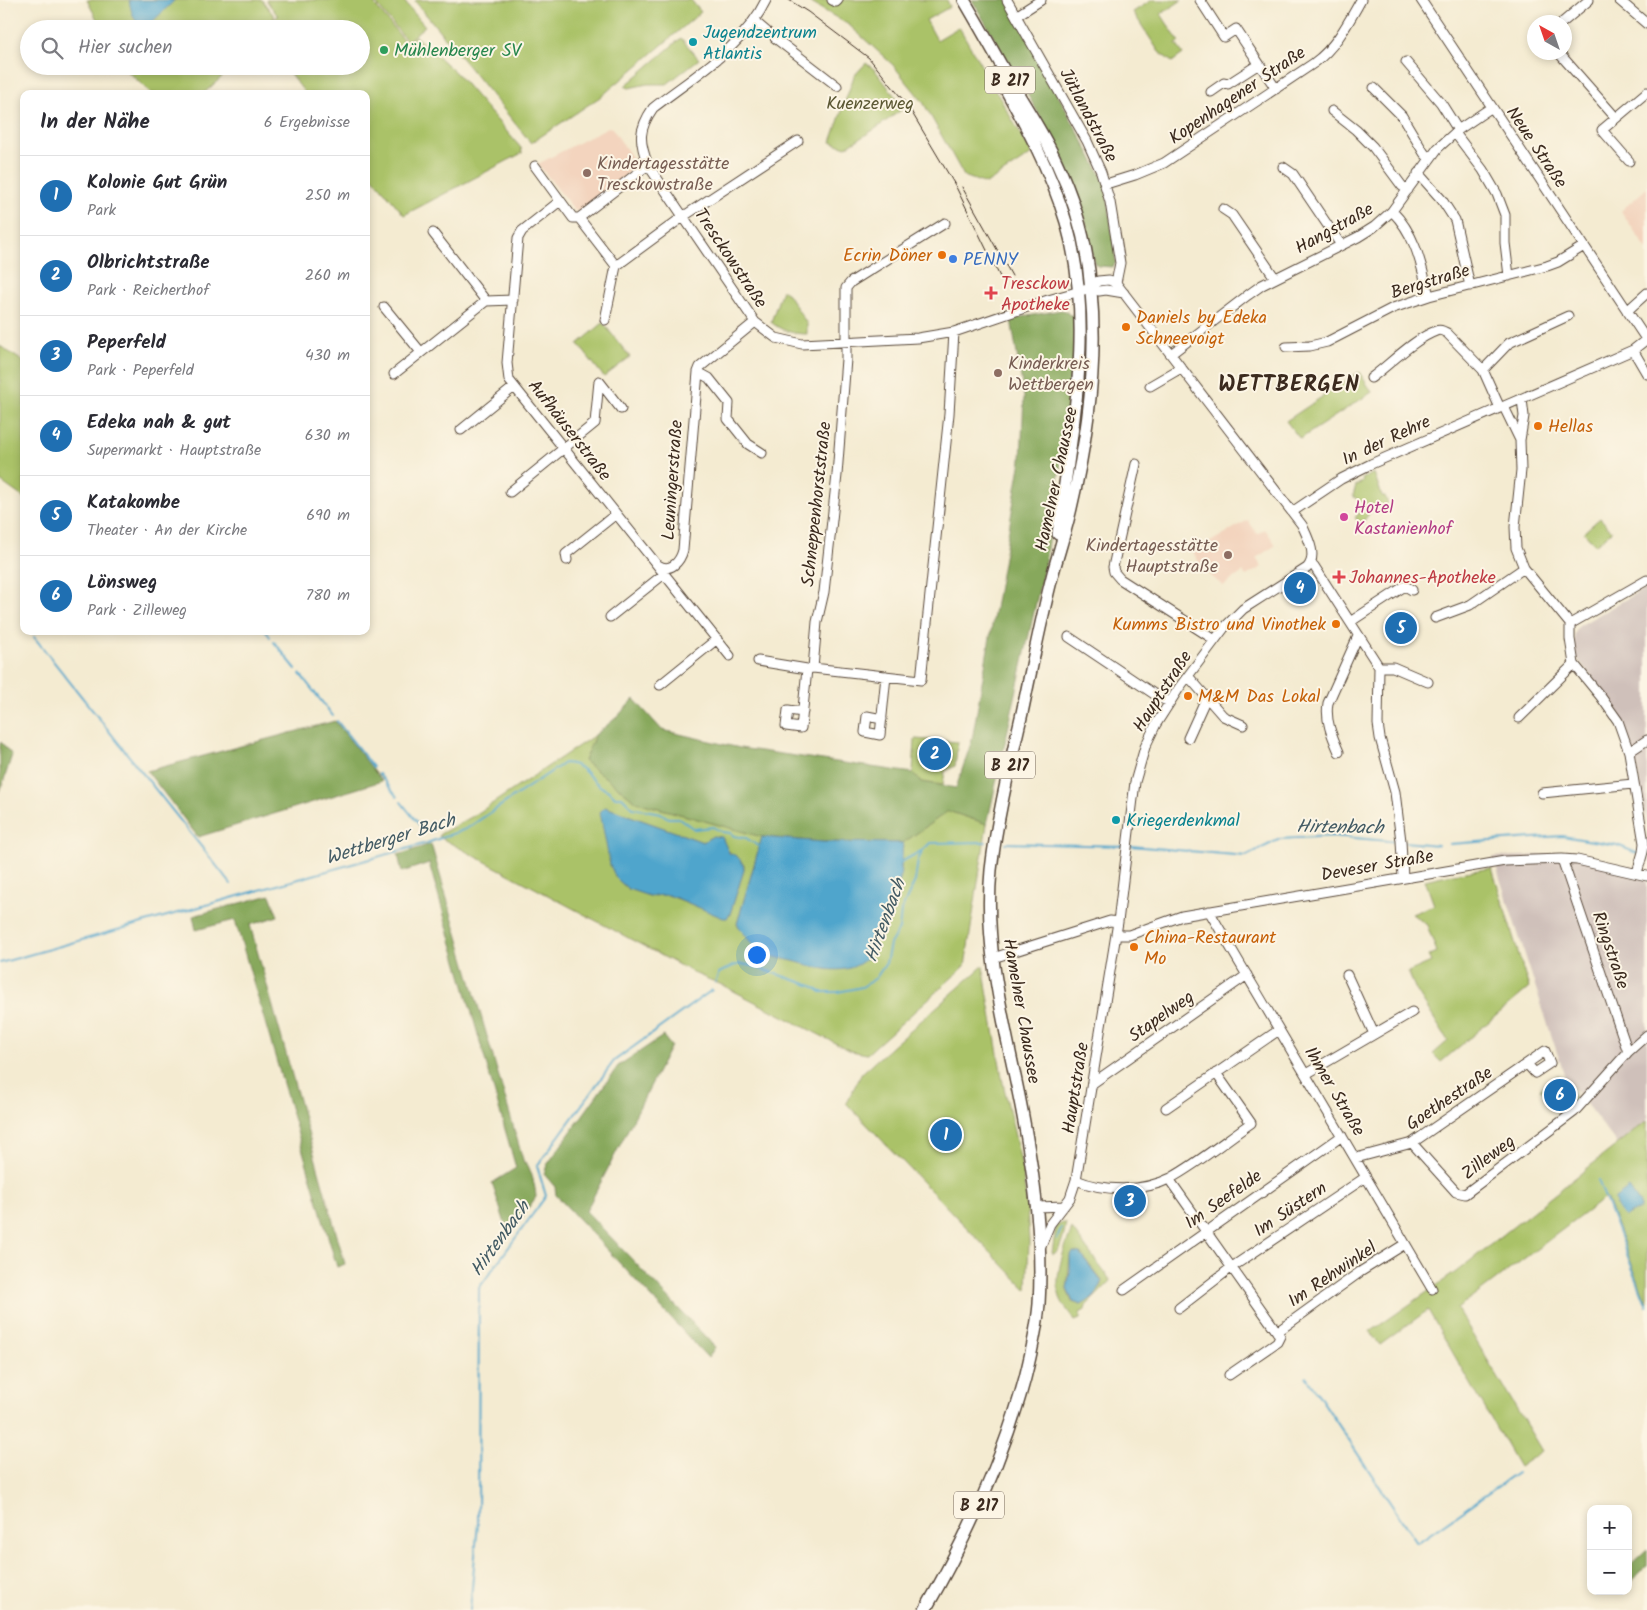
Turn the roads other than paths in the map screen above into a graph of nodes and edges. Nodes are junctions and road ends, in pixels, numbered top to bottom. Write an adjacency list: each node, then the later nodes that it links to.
1 (766, 0): 15 (street, Tresckowstraße)
2 (832, 0): 3 (street)
3 (838, 0)
4 (956, 0): 55 (main road, Hamelner Chaussee / B 217)
5 (964, 0): 54 (main road, Hamelner Chaussee / B 217)
6 (1007, 0): 14 (street, Jütlandstraße)
7 (1041, 0): 14 (street)
8 (1200, 0): 21 (street)
9 (1361, 0): 23 (street, Kopenhagener Straße)
10 (1421, 0): 27 (street, Neue Straße)
11 (1589, 0): 13 (street)
12 (1619, 0): 16 (street)
13 (1571, 15)
14 (1016, 16): 38 (street, Jütlandstraße)
15 (754, 21): 17 (street); 34 (street, Tresckowstraße)
16 (1647, 24)
17 (767, 32)
18 (775, 38): 22 (street)
19 (1565, 60): 29 (street)
20 (1406, 62): 30 (street)
21 (1259, 64): 23 (street); 25 (street)
22 (836, 86)
23 (1276, 88): 38 (street, Kopenhagener Straße)
24 (1374, 88): 32 (street)
25 (1211, 92)
26 (1647, 92): 29 (street)
27 (1492, 108): 30 (street, Hangstraße); 48 (street, Neue Straße)
28 (1332, 111): 39 (street)
29 (1616, 118): 33 (street)
30 (1457, 131): 32 (street, Hangstraße); 50 (street)
31 (798, 141): 43 (street)
32 (1429, 158): 37 (street, Hangstraße)
33 (1629, 161)
34 (648, 165): 43 (street, Tresckowstraße); 44 (street)
35 (535, 166): 40 (street)
36 (1283, 167): 47 (street)
37 (1418, 173): 39 (street, Hangstraße); 53 (street)
38 (1106, 184): 52 (street, Jütlandstraße)
39 (1408, 190): 42 (street, Hangstraße)
40 (560, 202): 44 (street); 60 (street, Aufhäuserstraße)
41 (1223, 209): 51 (street)
42 (1392, 211): 47 (street, Hangstraße); 58 (street)
43 (684, 216): 49 (street); 65 (street, Tresckowstraße)
44 (578, 218): 49 (street)
45 (945, 223): 68 (street, Schneppenhorststraße)
46 (433, 233): 59 (street)
47 (1341, 245): 51 (street, Hangstraße)
48 (1584, 246): 50 (street, Bergstraße); 62 (street, Neue Straße)
49 (616, 266): 64 (street)
50 (1510, 276): 53 (street, Bergstraße)
51 (1275, 278): 72 (street, Hangstraße)
52 (1116, 283): 54 (street); 56 (street)
53 (1470, 286): 58 (street, Bergstraße)
54 (1091, 288): 55 (street); 56 (street); 97 (main road, Hamelner Chaussee / B 217)
55 (1078, 291): 66 (street, Tresckowstraße); 97 (main road, Hamelner Chaussee / B 217)
56 (1124, 293): 72 (street)
57 (1647, 293): 62 (street)
58 (1429, 296): 69 (street, Bergstraße)
59 (486, 300): 60 (street); 71 (street)
60 (513, 300): 79 (street, Aufhäuserstraße)
61 (384, 307): 71 (street)
62 (1627, 311): 67 (street, Neue Straße)
63 (1568, 316): 74 (street)
64 (605, 320)
65 (755, 322): 68 (street, Tresckowstraße); 75 (street)
66 (954, 332): 68 (street, Tresckowstraße); 113 (street)
67 (1647, 339): 70 (street, In der Rehre)
68 (847, 343): 112 (street, Schneppenhorststraße)
69 (1286, 347)
70 (1633, 350): 77 (street); 81 (street, In der Rehre)
71 (420, 351): 76 (street)
72 (1171, 354): 73 (street)
73 (1181, 368): 80 (street); 90 (street)
74 (1483, 370): 78 (street); 82 (street)
75 (698, 372): 87 (street); 93 (street, Leuningerstraße)
76 (394, 374)
77 (1647, 374)
78 (1371, 378)
79 (514, 386): 84 (street); 86 (street, Aufhäuserstraße)
80 (1150, 386)
81 (1522, 399): 82 (street, In der Rehre); 85 (street)
82 (1502, 407): 85 (street); 90 (street, In der Rehre)
83 (621, 409): 86 (street)
84 (461, 430)
85 (1520, 440): 95 (street)
86 (563, 449): 89 (street); 91 (street, Aufhäuserstraße)
87 (762, 453)
88 (1136, 464): 107 (street)
89 (510, 492)
90 (1292, 512): 94 (street)
91 (616, 514): 92 (street); 93 (street, Aufhäuserstraße)
92 (567, 560)
93 (654, 562): 96 (street, Aufhäuserstraße)
94 (1311, 564): 102 (street); 107 (street, Hauptstraße)
95 (1524, 568): 101 (street); 103 (street)
96 (664, 574): 100 (street); 106 (street, Aufhäuserstraße)
97 (1053, 575): 136 (main road, Hamelner Chaussee / B 217)
98 (1647, 580): 103 (street)
99 (1412, 590): 102 (street)
100 (610, 617)
101 (1435, 618)
102 (1350, 622): 104 (street)
103 (1570, 624): 110 (street)
104 (1358, 636): 111 (street); 125 (street)
105 (1069, 637): 118 (street)
106 (717, 639): 108 (street, Aufhäuserstraße); 116 (street)
107 (1215, 640): 114 (street, Hauptstraße)
108 (730, 656)
109 (758, 661): 112 (street)
110 (1574, 664): 121 (street); 126 (street)
111 (1379, 667): 115 (street); 132 (street)
112 (810, 669): 113 (street); 119 (street, Schneppenhorststraße)
113 (886, 676): 120 (street)
114 (1188, 676): 117 (street); 118 (street, Hauptstraße)
115 (1428, 682)
116 (660, 685)
117 (1207, 696): 122 (street); 123 (street)
118 (1170, 702): 134 (street, Hauptstraße)
119 (802, 712)
120 (882, 718)
121 (1519, 718)
122 (1243, 725)
123 (1188, 738)
124 (1647, 740): 126 (street)
125 (1339, 752)
126 (1629, 752): 127 (street)
127 (1633, 784): 128 (street); 130 (street)
128 (1542, 793)
129 (1562, 859): 130 (street, Deveser Straße); 132 (street, Deveser Straße); 143 (street, Ringstraße)
130 (1637, 873): 131 (street, Deveser Straße)
131 (1647, 876)
132 (1403, 878): 133 (street, Deveser Straße)
133 (1209, 911): 135 (street, Deveser Straße); 137 (street, Ihmer Straße)
134 (1118, 922): 135 (street, Hauptstraße); 136 (street)
135 (1116, 935): 147 (street, Hauptstraße)
136 (993, 958): 156 (main road, Hamelner Chaussee / B 217)
137 (1247, 975): 140 (street, Ihmer Straße); 147 (street, Stapelweg)
138 (1347, 975): 141 (street)
139 (1412, 1012): 141 (street)
140 (1279, 1030): 145 (street); 146 (street, Ihmer Straße)
141 (1374, 1034): 146 (street)
142 (1647, 1035): 143 (street)
143 (1628, 1052): 150 (street, Zilleweg)
144 (1527, 1064): 150 (street, Goethestraße)
145 (1216, 1073): 148 (street); 153 (street)
146 (1306, 1074): 149 (street, Ihmer Straße)
147 (1093, 1083): 154 (street, Hauptstraße)
148 (1166, 1108)
149 (1342, 1136): 151 (street, Ihmer Straße); 157 (street, Im Seefelde)
150 (1412, 1143): 151 (street, Goethestraße)
151 (1356, 1158): 152 (street, Ihmer Straße)
152 (1366, 1177): 158 (street, Ihmer Straße); 160 (street, Im Süstern)
153 (1169, 1178): 154 (street); 157 (street)
154 (1076, 1180): 155 (street, Hauptstraße)
155 (1064, 1206): 156 (street); 159 (street, Hauptstraße)
156 (1038, 1208): 159 (main road, Hamelner Chaussee / B 217)
157 (1206, 1231): 160 (street); 162 (street, Im Seefelde)
158 (1405, 1244): 161 (street, Ihmer Straße); 164 (street, Im Rehwinkel)
159 (1040, 1248): 166 (main road, B 217)
160 (1232, 1267): 163 (street, Im Süstern); 164 (street)
161 (1432, 1289)
162 (1124, 1290)
163 (1179, 1308)
164 (1277, 1332): 165 (street)
165 (1229, 1375)
166 (925, 1610)

